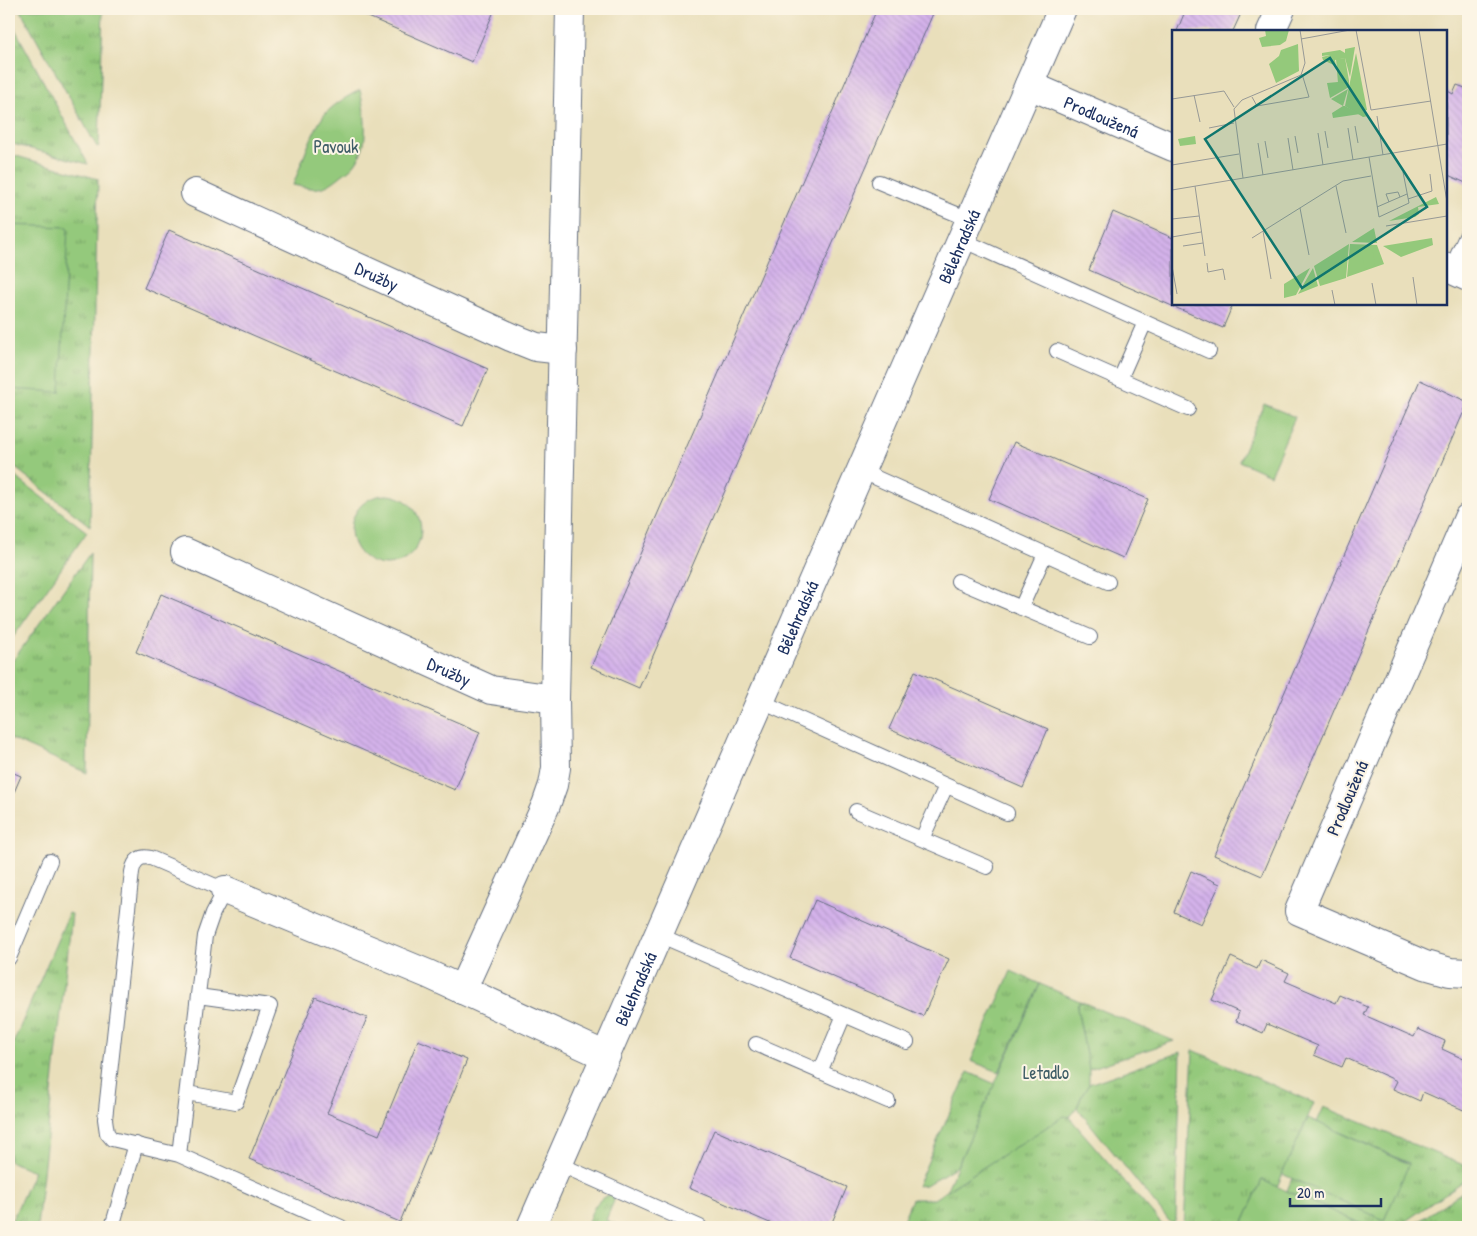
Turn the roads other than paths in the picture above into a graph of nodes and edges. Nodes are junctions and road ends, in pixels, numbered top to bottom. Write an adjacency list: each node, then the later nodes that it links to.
1 (570, 9): 13 (street)
2 (1062, 9): 5 (street, Bělehradská)
3 (1281, 9): 4 (street)
4 (1271, 30)
5 (1029, 85): 6 (street, Prodloužená); 9 (street, Bělehradská)
6 (1172, 147)
7 (879, 182): 9 (lane)
8 (194, 193): 13 (street, Družby)
9 (966, 230): 12 (lane); 18 (street, Bělehradská)
10 (1468, 232): 11 (lane)
11 (1455, 271)
12 (1145, 322): 15 (lane); 16 (lane)
13 (563, 350): 26 (street)
14 (1057, 351): 16 (lane)
15 (1209, 351)
16 (1120, 379): 17 (lane)
17 (1188, 409)
18 (861, 471): 21 (lane); 27 (street, Bělehradská)
19 (1468, 518): 37 (street, Prodloužená)
20 (185, 552): 26 (street, Družby)
21 (1045, 554): 23 (lane); 24 (lane)
22 (958, 581): 24 (lane)
23 (1108, 582)
24 (1021, 608): 25 (lane)
25 (1090, 637)
26 (555, 699): 38 (street)
27 (760, 701): 28 (lane); 35 (street, Bělehradská)
28 (946, 786): 30 (lane); 31 (lane)
29 (856, 811): 31 (lane)
30 (1007, 813)
31 (922, 839): 33 (lane)
32 (50, 861): 36 (lane)
33 (987, 867)
34 (224, 890): 38 (street); 39 (lane); 47 (lane)
35 (659, 935): 40 (lane); 43 (street, Bělehradská)
36 (9, 958)
37 (1468, 972)
38 (462, 990): 43 (street)
39 (198, 996): 45 (lane); 45 (lane)
40 (844, 1015): 41 (lane); 44 (lane)
41 (907, 1042)
42 (756, 1044): 44 (lane)
43 (606, 1056): 49 (street, Bělehradská)
44 (820, 1072): 46 (lane)
45 (187, 1093): 48 (lane)
46 (888, 1101)
47 (136, 1144): 48 (lane); 50 (lane)
48 (180, 1155): 51 (lane)
49 (559, 1164): 52 (street, Bělehradská); 53 (lane)
50 (112, 1227)
51 (340, 1227)
52 (531, 1227)
53 (700, 1227)

